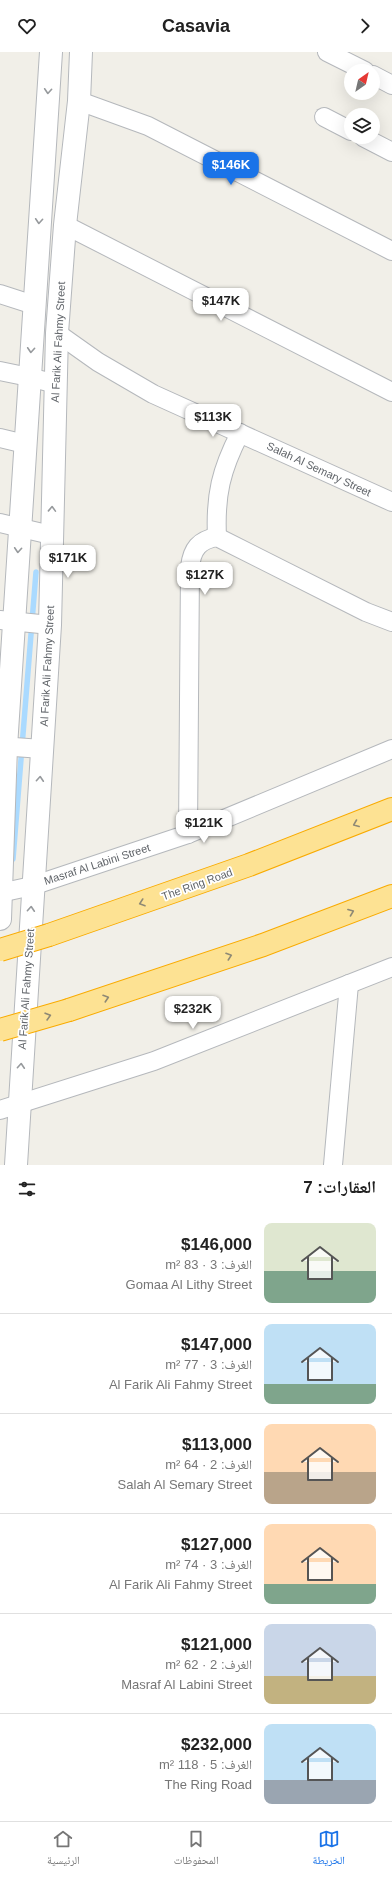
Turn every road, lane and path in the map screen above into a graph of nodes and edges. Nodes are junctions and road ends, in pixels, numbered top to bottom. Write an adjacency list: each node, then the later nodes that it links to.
1 (51, 52): 15 (street, one-way to 15)
2 (81, 52): 7 (street, Al Farik Ali Fahmy Street)
3 (327, 52): 4 (street)
4 (351, 64)
5 (380, 79): 6 (street)
6 (392, 85)
7 (79, 101): 12 (street, Al Farik Ali Fahmy Street); 13 (street)
8 (324, 117): 9 (street)
9 (344, 127)
10 (377, 144): 11 (street)
11 (392, 152)
12 (65, 226): 16 (street, Al Farik Ali Fahmy Street); 20 (street)
13 (392, 251)
14 (0, 294): 15 (street)
15 (34, 305): 18 (street, one-way to 18)
16 (57, 333): 19 (street, Al Farik Ali Fahmy Street); 21 (street, Salah Al Semary Street)
17 (0, 371): 18 (street)
18 (29, 377): 19 (street); 23 (street)
19 (56, 384): 26 (street, Al Farik Ali Fahmy Street, one-way to 19)
20 (392, 392)
21 (240, 433): 24 (street, Salah Al Semary Street); 27 (street)
22 (0, 438): 23 (street)
23 (25, 444): 25 (street)
24 (392, 502)
25 (10, 525): 26 (street); 28 (street, one-way to 28)
26 (51, 535): 30 (street, Al Farik Ali Fahmy Street)
27 (217, 537): 29 (street); 35 (street)
28 (11, 622): 30 (street); 31 (street)
29 (392, 622)
30 (45, 625): 32 (street, Al Farik Ali Fahmy Street)
31 (7, 747): 32 (street); 37 (street)
32 (38, 749): 36 (street, Al Farik Ali Fahmy Street, one-way to 32)
33 (392, 749): 35 (street, Masraf Al Labini Street)
34 (392, 809): 40 (highway, The Ring Road, one-way to 40, bridge)
35 (188, 834): 36 (street, Masraf Al Labini Street)
36 (32, 886): 37 (street, Masraf Al Labini Street); 44 (street, Al Farik Ali Fahmy Street, one-way to 36)
37 (1, 893): 39 (street)
38 (392, 896): 43 (highway, one-way to 38, bridge)
39 (0, 919)
40 (0, 950)
41 (392, 967): 42 (street)
42 (349, 984): 44 (street); 46 (street)
43 (0, 1030)
44 (9, 1108): 45 (street, Al Farik Ali Fahmy Street)
45 (16, 1165)
46 (333, 1165)

